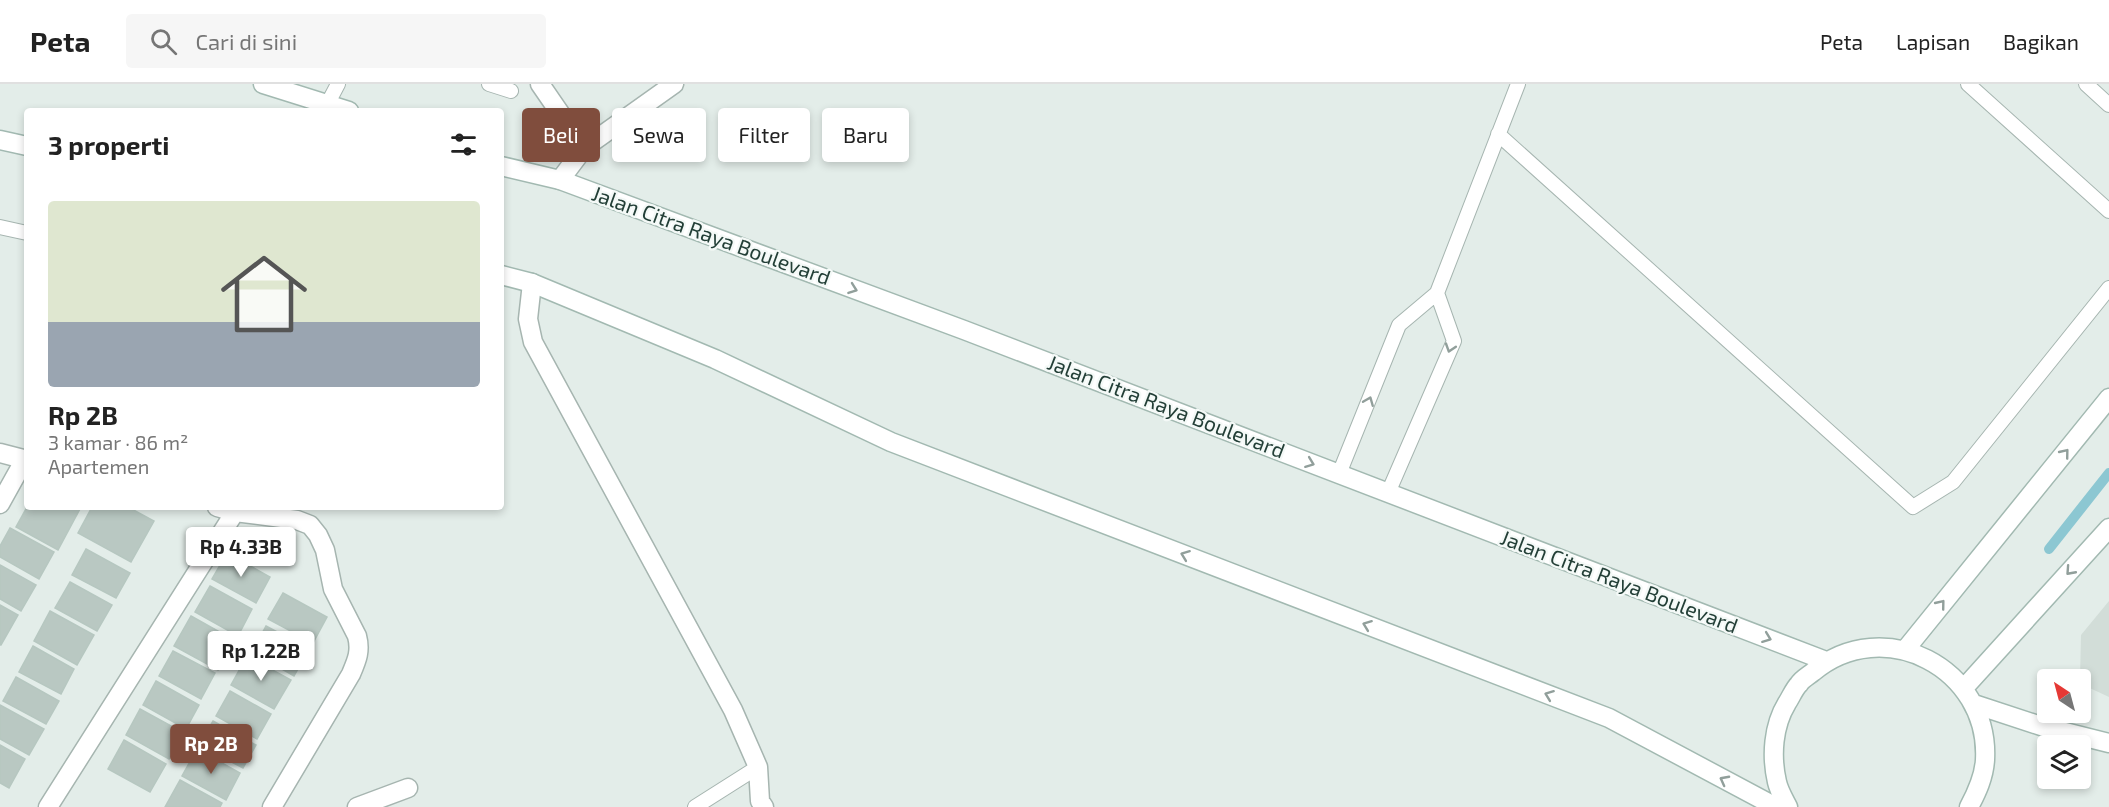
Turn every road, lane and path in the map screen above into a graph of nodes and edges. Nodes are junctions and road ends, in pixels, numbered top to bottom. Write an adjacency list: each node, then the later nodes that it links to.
1 (263, 84): 10 (main road)
2 (338, 84): 10 (lane)
3 (489, 84): 9 (lane)
4 (540, 84): 13 (main road)
5 (674, 84): 15 (main road)
6 (1518, 84): 14 (lane)
7 (1968, 84): 21 (lane)
8 (2086, 84): 11 (lane)
9 (510, 91)
10 (328, 103): 12 (main road)
11 (2109, 105)
12 (341, 108)
13 (557, 108)
14 (1498, 134): 26 (lane); 27 (lane)
15 (600, 137)
16 (0, 140): 17 (main road)
17 (24, 145)
18 (574, 162): 20 (main road)
19 (504, 167): 20 (main road, Jalan Citra Raya Boulevard)
20 (560, 180): 32 (main road, Jalan Citra Raya Boulevard, one-way to 32)
21 (2109, 211)
22 (0, 227): 23 (lane)
23 (24, 232)
24 (504, 276): 25 (main road)
25 (532, 283): 43 (main road); 50 (main road, one-way to 25)
26 (2109, 288)
27 (1437, 293): 32 (lane, one-way to 27); 33 (lane, one-way to 33)
28 (2109, 398): 38 (main road, one-way to 28)
29 (0, 453): 30 (main road)
30 (24, 459)
31 (24, 462): 34 (main road)
32 (1339, 474): 33 (main road, Jalan Citra Raya Boulevard)
33 (1388, 493): 39 (main road, Jalan Citra Raya Boulevard, one-way to 39)
34 (0, 504)
35 (228, 510): 36 (main road)
36 (235, 512): 45 (main road); 46 (main road)
37 (2109, 528): 40 (main road, one-way to 40)
38 (1905, 650): 39 (main road); 40 (main road)
39 (1826, 661): 51 (main road)
40 (1964, 688): 41 (main road)
41 (1974, 704): 42 (main road); 52 (main road)
42 (2109, 742)
43 (758, 767): 48 (lane); 49 (main road)
44 (408, 788): 47 (main road)
45 (48, 807)
46 (272, 807)
47 (357, 807)
48 (695, 807)
49 (764, 807)
50 (1776, 807)
51 (1788, 807)
52 (1970, 807)

